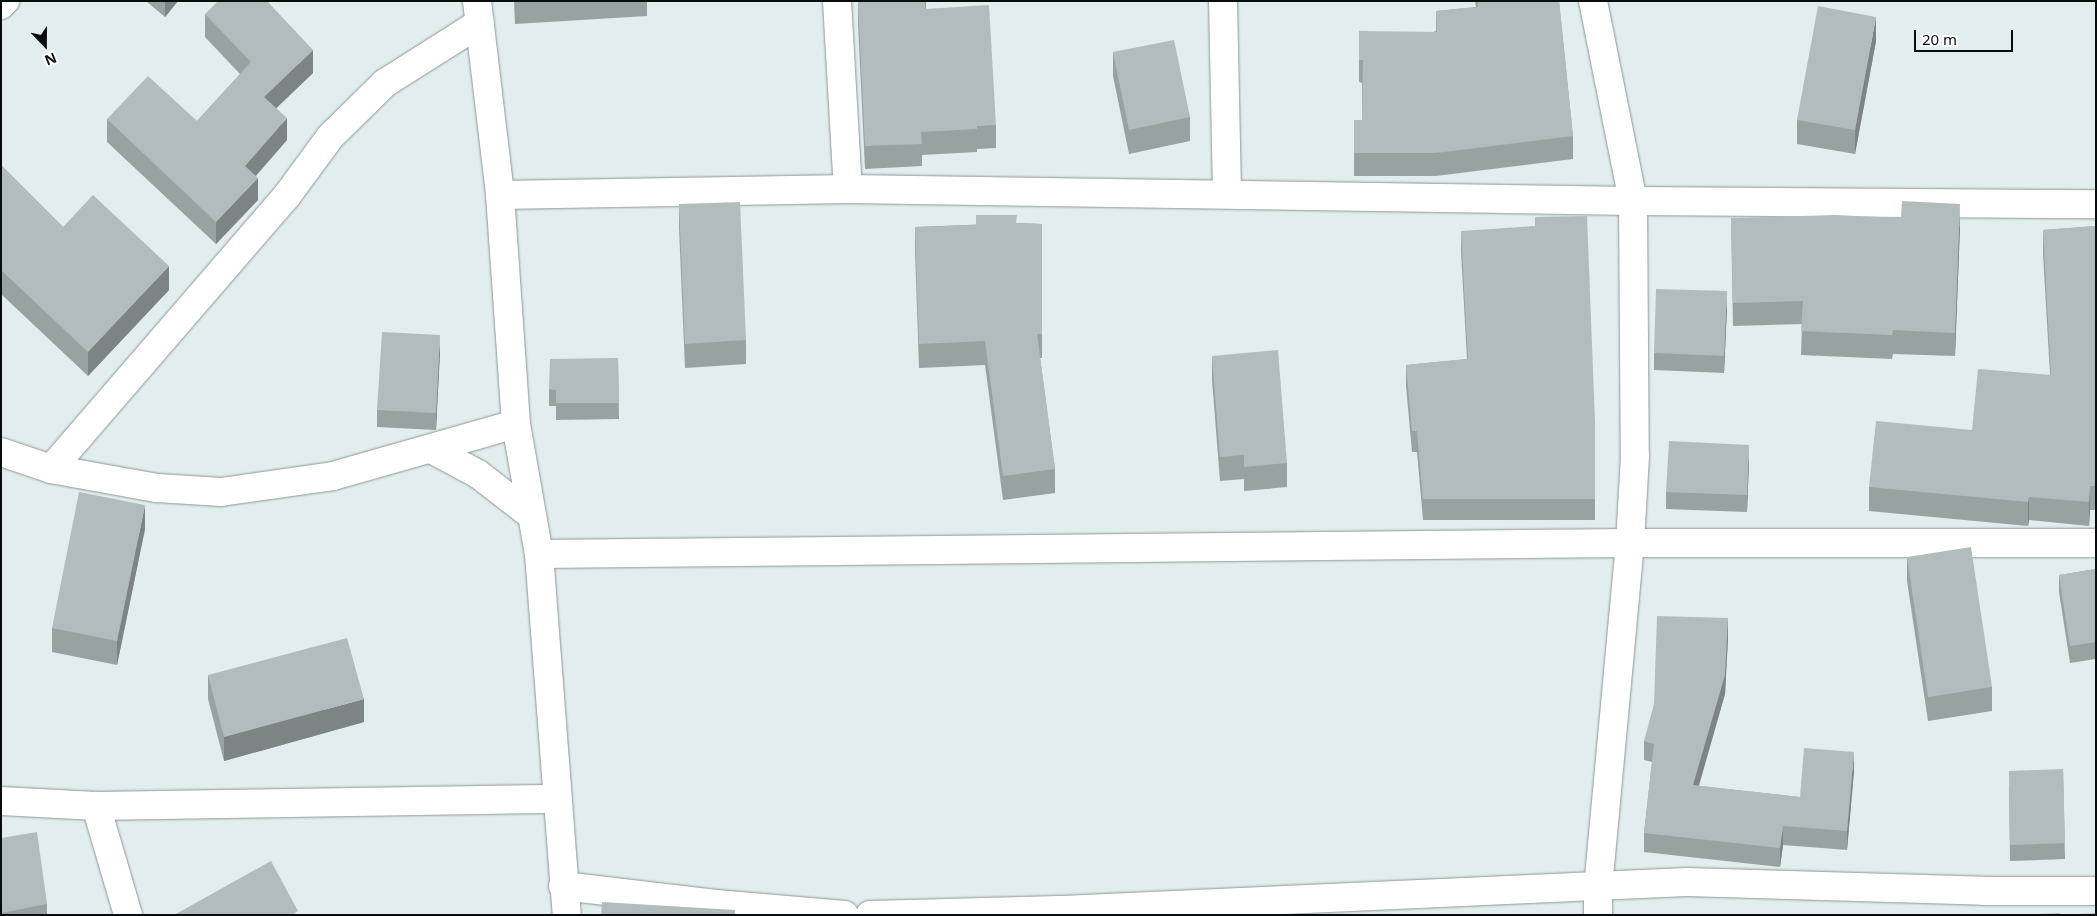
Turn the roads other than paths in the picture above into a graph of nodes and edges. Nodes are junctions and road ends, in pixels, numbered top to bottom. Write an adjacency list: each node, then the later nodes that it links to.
1 (5, 1): 5 (street)
2 (837, 1): 7 (street)
3 (1223, 1): 8 (street)
4 (1593, 1): 10 (street)
5 (1, 5)
6 (478, 12): 9 (street); 15 (street)
7 (848, 189): 8 (street); 9 (street)
8 (1226, 194): 10 (street)
9 (500, 196): 12 (street)
10 (1633, 201): 11 (street); 17 (street)
11 (2096, 204)
12 (516, 424): 13 (street); 16 (street)
13 (431, 449): 15 (street); 16 (street)
14 (1, 452): 15 (street)
15 (51, 469)
16 (531, 515): 19 (street)
17 (1630, 543): 18 (street); 19 (street); 24 (street)
18 (2096, 543)
19 (538, 554): 20 (street)
20 (557, 798): 22 (street); 23 (street)
21 (1, 801): 22 (street)
22 (96, 806): 26 (street)
23 (563, 886): 27 (street); 28 (street)
24 (1598, 886): 25 (street); 29 (street); 30 (street)
25 (2096, 891)
26 (128, 915)
27 (567, 915)
28 (845, 915)
29 (870, 915)
30 (1598, 915)

